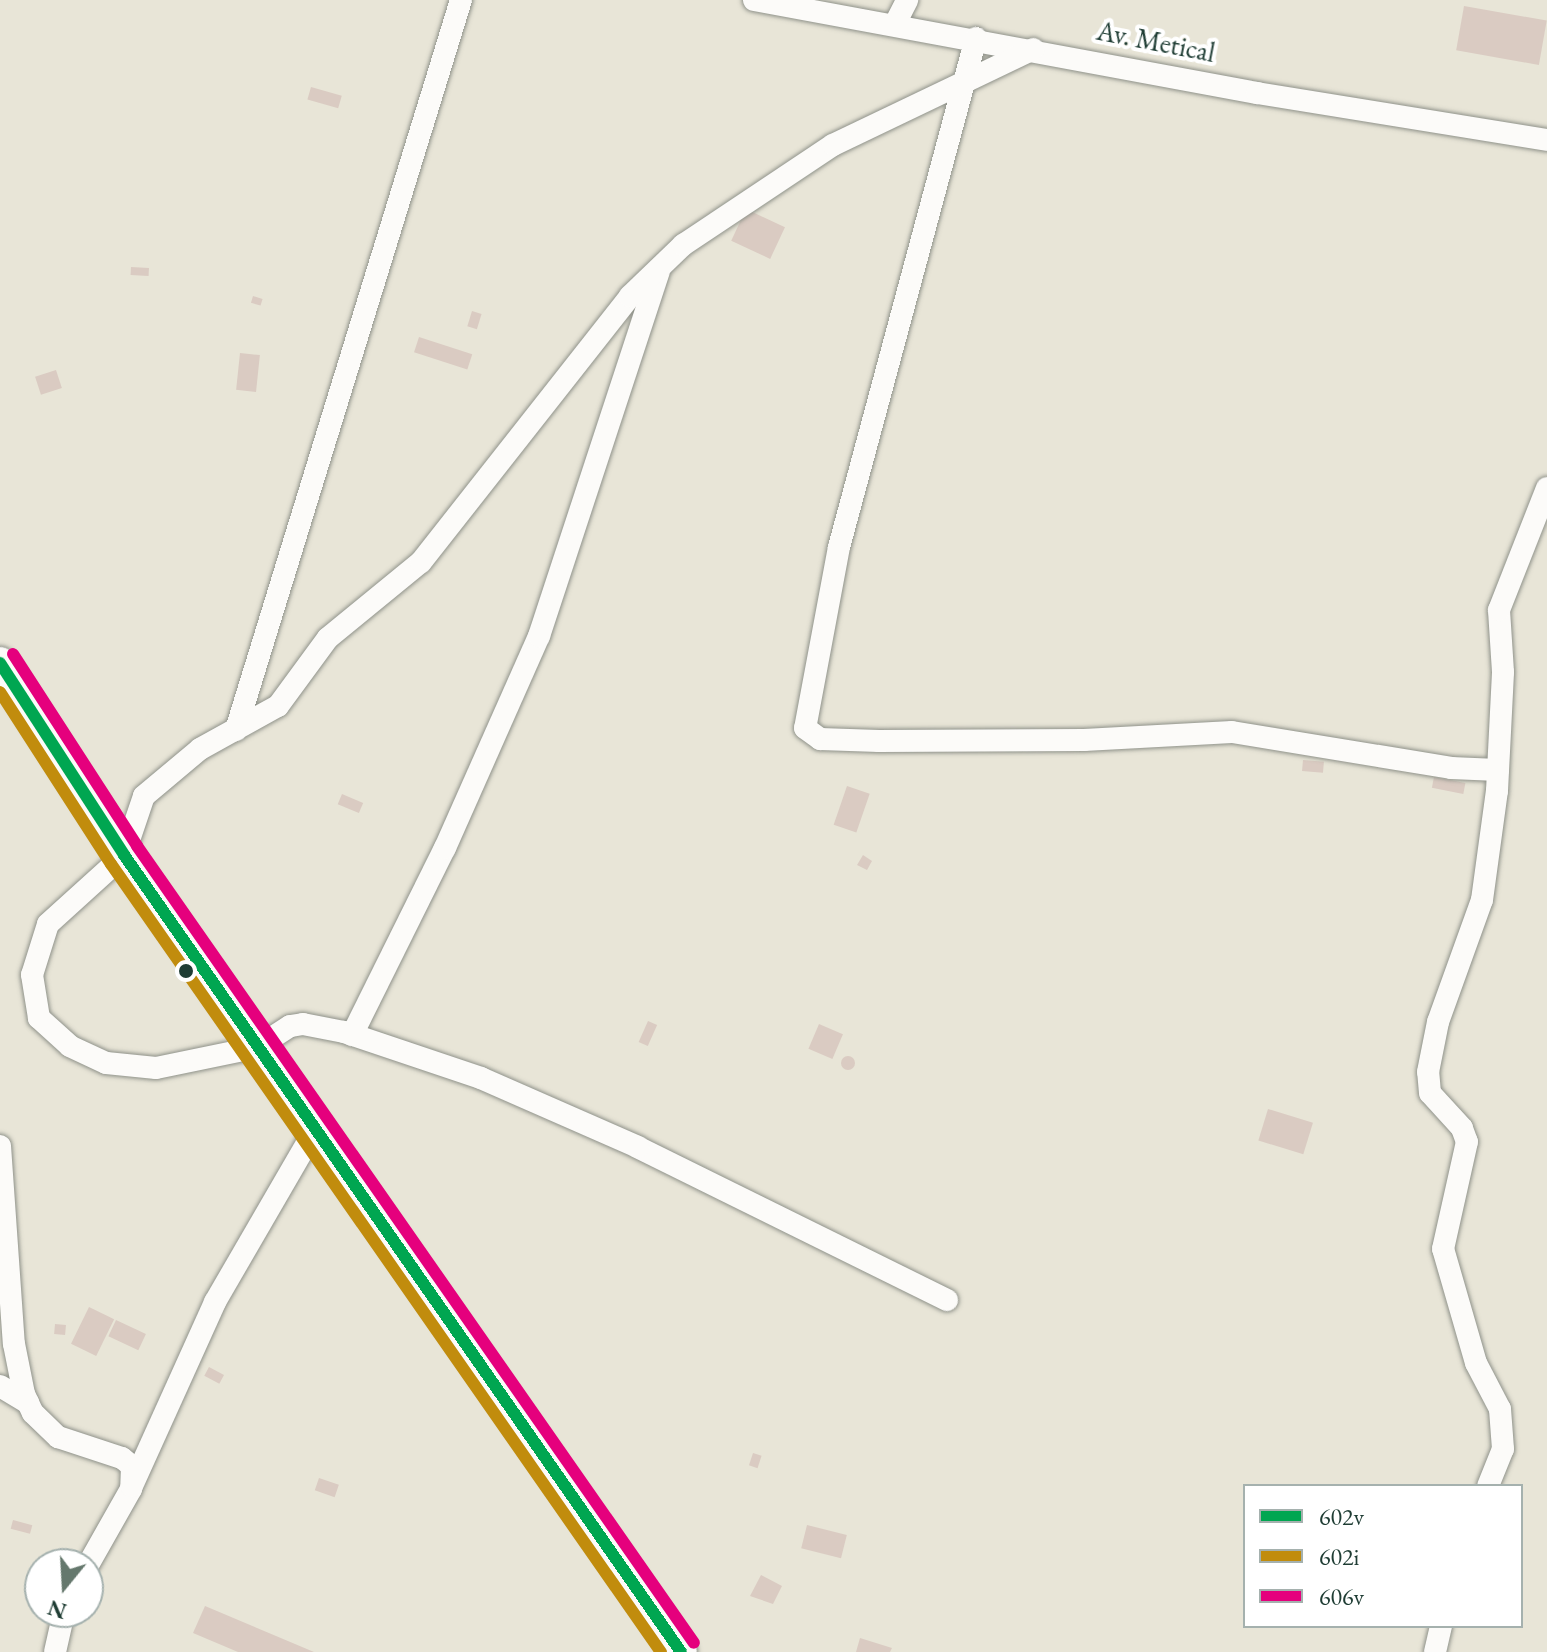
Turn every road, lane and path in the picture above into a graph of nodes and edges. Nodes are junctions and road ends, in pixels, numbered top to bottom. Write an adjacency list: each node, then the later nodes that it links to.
1 (461, 0): 12 (street)
2 (754, 0): 4 (street, Av. Metical)
3 (907, 0): 4 (street)
4 (895, 24): 5 (street, Av. Metical)
5 (976, 38): 6 (street, Av. Metical); 7 (street)
6 (1033, 49): 7 (street); 8 (street, Av. Metical)
7 (963, 85): 9 (street); 13 (street)
8 (1547, 140)
9 (661, 267): 12 (street); 15 (street)
10 (1547, 488): 13 (street)
11 (0, 663): 14 (highway)
12 (236, 730): 14 (street)
13 (1498, 770): 23 (street)
14 (124, 855): 16 (highway); 16 (street)
15 (352, 1035): 16 (street); 19 (street)
16 (258, 1047): 17 (highway)
17 (316, 1128): 24 (street); 29 (highway)
18 (0, 1146): 20 (street)
19 (947, 1300)
20 (7, 1339): 22 (street)
21 (0, 1386): 22 (street)
22 (28, 1403): 24 (street)
23 (1489, 1484)
24 (131, 1489): 25 (street)
25 (98, 1548)
26 (60, 1628): 28 (street)
27 (1441, 1628): 30 (street)
28 (55, 1652)
29 (681, 1652)
30 (1435, 1652)

